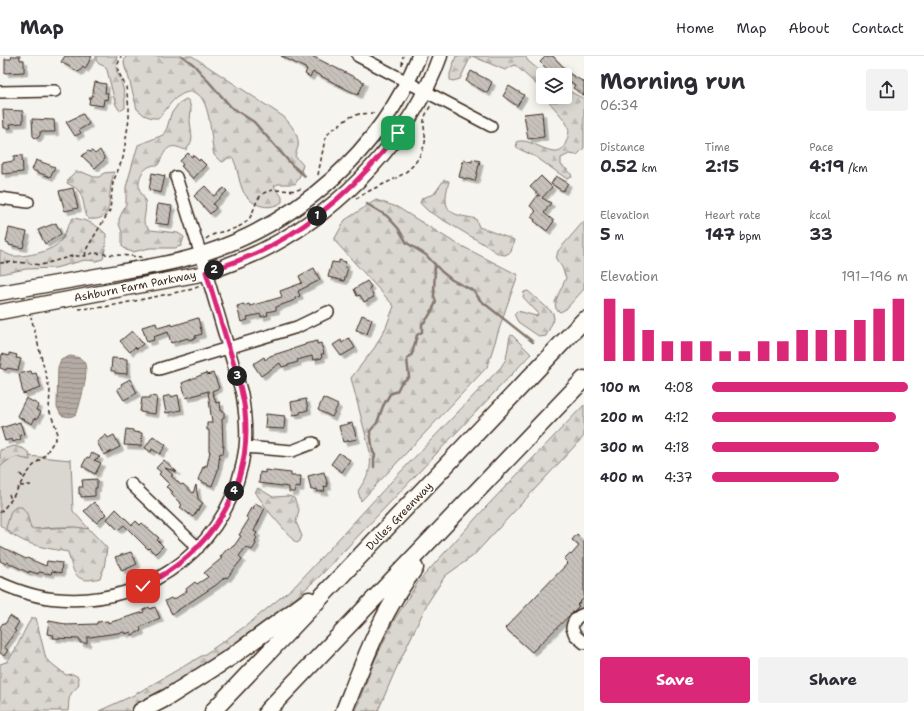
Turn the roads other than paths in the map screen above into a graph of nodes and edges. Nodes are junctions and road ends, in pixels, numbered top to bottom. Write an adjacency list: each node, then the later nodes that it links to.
1 (358, 56): 4 (street)
2 (419, 56): 4 (main road, Ashburn Farm Parkway)
3 (440, 56): 5 (main road, Ashburn Farm Parkway)
4 (403, 79): 5 (street); 12 (main road, Ashburn Farm Parkway)
5 (424, 90): 8 (street); 13 (main road, Ashburn Farm Parkway)
6 (56, 91): 7 (street)
7 (0, 92)
8 (491, 126)
9 (176, 177): 12 (street)
10 (0, 198): 11 (street)
11 (28, 202)
12 (199, 250): 13 (street); 14 (main road, Ashburn Farm Parkway)
13 (206, 272): 15 (main road, Ashburn Farm Parkway); 18 (street)
14 (0, 294)
15 (0, 312)
16 (328, 312): 18 (street)
17 (584, 320): 26 (highway, Dulles Greenway)
18 (229, 348): 19 (street); 22 (street)
19 (159, 369)
20 (584, 379): 23 (highway)
21 (313, 443): 22 (street)
22 (245, 447): 25 (street)
23 (517, 449): 32 (highway); 33 (highway)
24 (131, 484): 25 (street)
25 (198, 548): 27 (street)
26 (341, 577): 30 (highway); 31 (highway, Dulles Greenway)
27 (0, 583)
28 (584, 614): 29 (street)
29 (584, 643)
30 (141, 711)
31 (213, 711)
32 (267, 711)
33 (344, 711)

